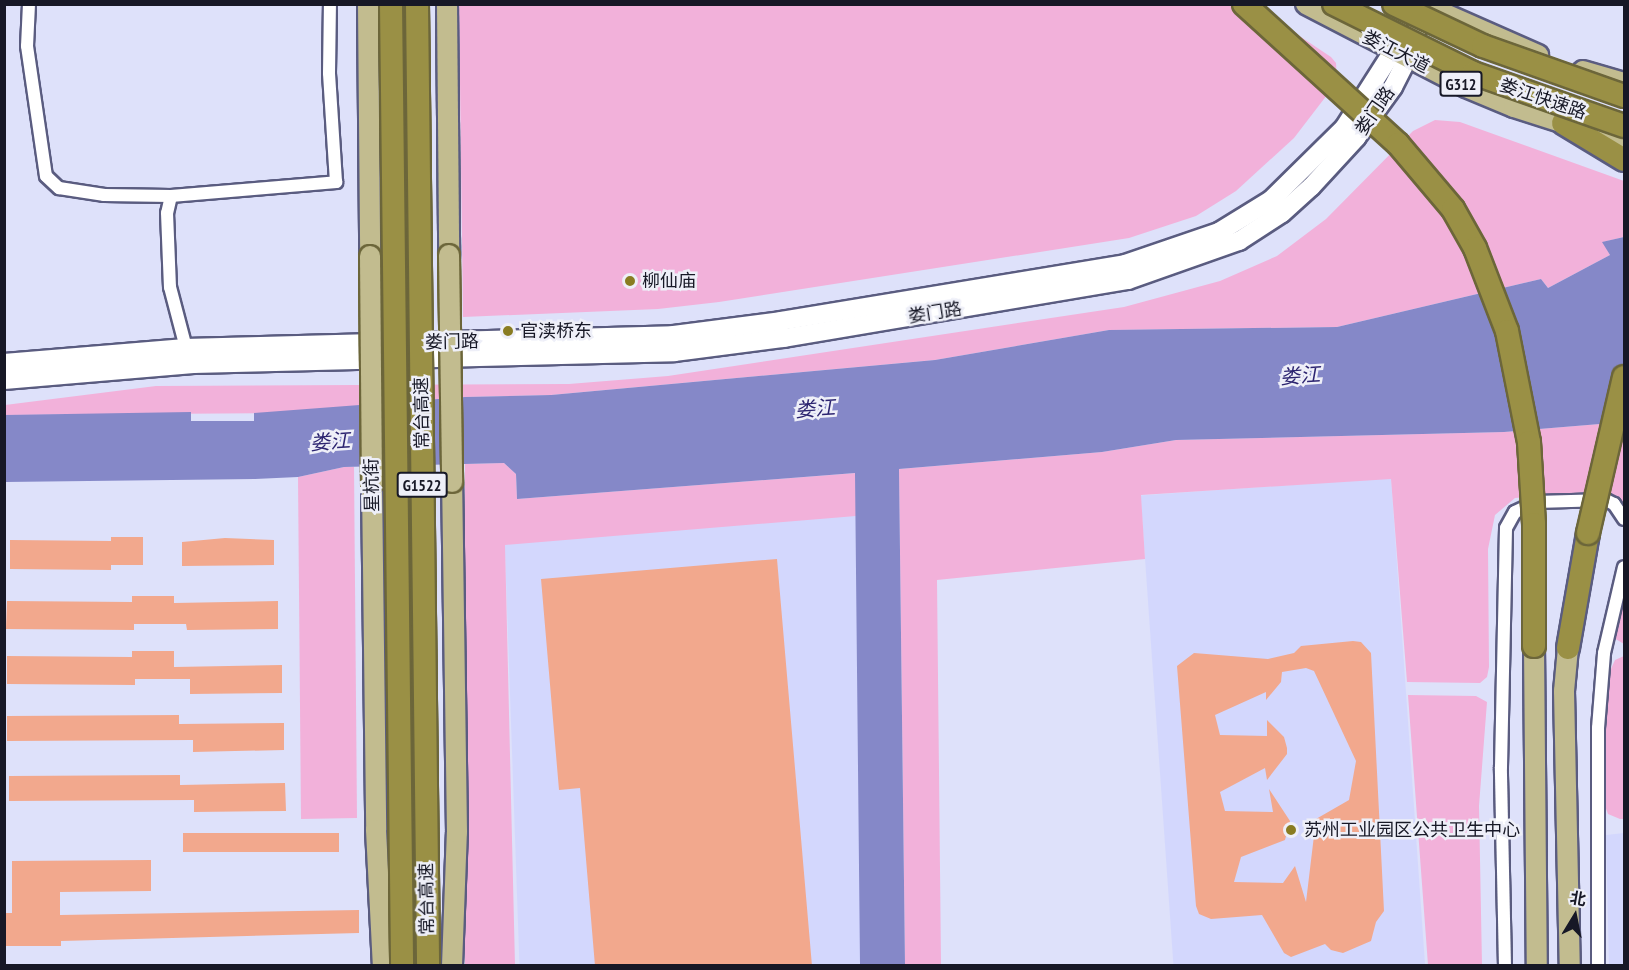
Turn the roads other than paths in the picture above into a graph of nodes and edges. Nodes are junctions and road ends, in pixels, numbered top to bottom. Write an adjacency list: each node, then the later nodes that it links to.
1 (29, 4): 19 (street)
2 (330, 4): 19 (street)
3 (368, 4): 30 (main road, 星杭街, bridge)
4 (391, 4): 31 (highway, 常台高速 / G1522, bridge)
5 (417, 4): 32 (highway, 常台高速 / G1522, bridge)
6 (447, 4): 33 (main road, bridge)
7 (1244, 4): 28 (highway, bridge)
8 (1306, 4): 12 (main road, 娄江大道 / G312)
9 (1334, 4): 16 (highway, 娄江快速路, bridge)
10 (1394, 4): 14 (highway, 娄江快速路, bridge)
11 (1424, 5): 12 (main road, 娄门路); 13 (main road)
12 (1400, 56): 15 (main road, 娄江大道 / G312); 20 (main road, 娄门路)
13 (1624, 83)
14 (1624, 96)
15 (1563, 123): 17 (main road, 娄江大道 / G312); 18 (highway)
16 (1624, 126)
17 (1624, 142)
18 (1624, 160)
19 (171, 196): 20 (street)
20 (189, 356): 21 (main road, 娄门路); 23 (main road, 娄门路)
21 (4, 363)
22 (1624, 377): 26 (highway, bridge)
23 (4, 380)
24 (1624, 433): 26 (highway, bridge)
25 (1624, 519): 34 (street)
26 (1588, 533): 29 (highway)
27 (1624, 567): 37 (street)
28 (1534, 646): 35 (main road)
29 (1568, 648): 36 (main road)
30 (383, 966)
31 (402, 966)
32 (428, 966)
33 (452, 966)
34 (1505, 966)
35 (1537, 966)
36 (1570, 966)
37 (1598, 966)

